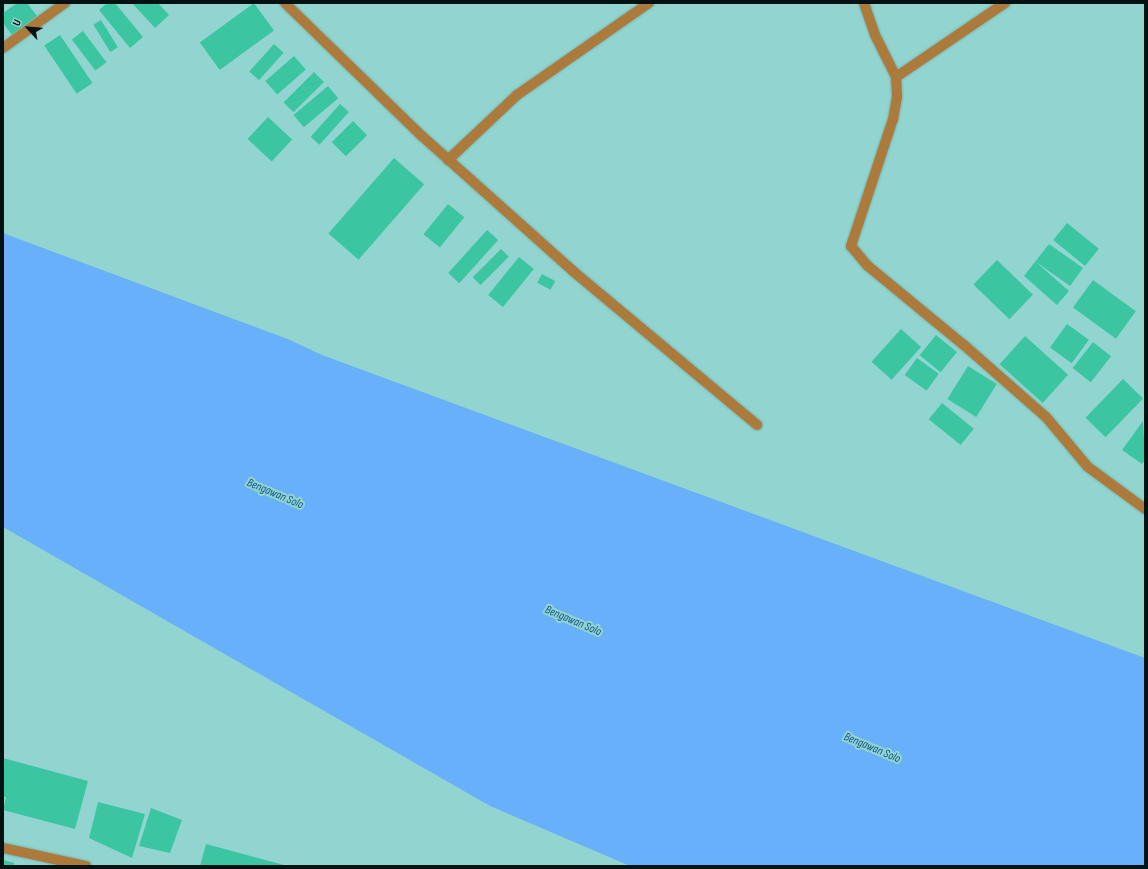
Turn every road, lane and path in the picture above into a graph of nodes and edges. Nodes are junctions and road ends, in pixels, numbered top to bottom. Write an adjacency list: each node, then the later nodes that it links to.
1 (65, 3): 6 (street)
2 (284, 3): 8 (street)
3 (649, 3): 8 (street)
4 (864, 3): 7 (street)
5 (1005, 3): 7 (street)
6 (3, 48)
7 (896, 77): 10 (street)
8 (448, 160): 9 (street)
9 (757, 424)
10 (1145, 509)
11 (3, 848): 12 (street)
12 (86, 866)

